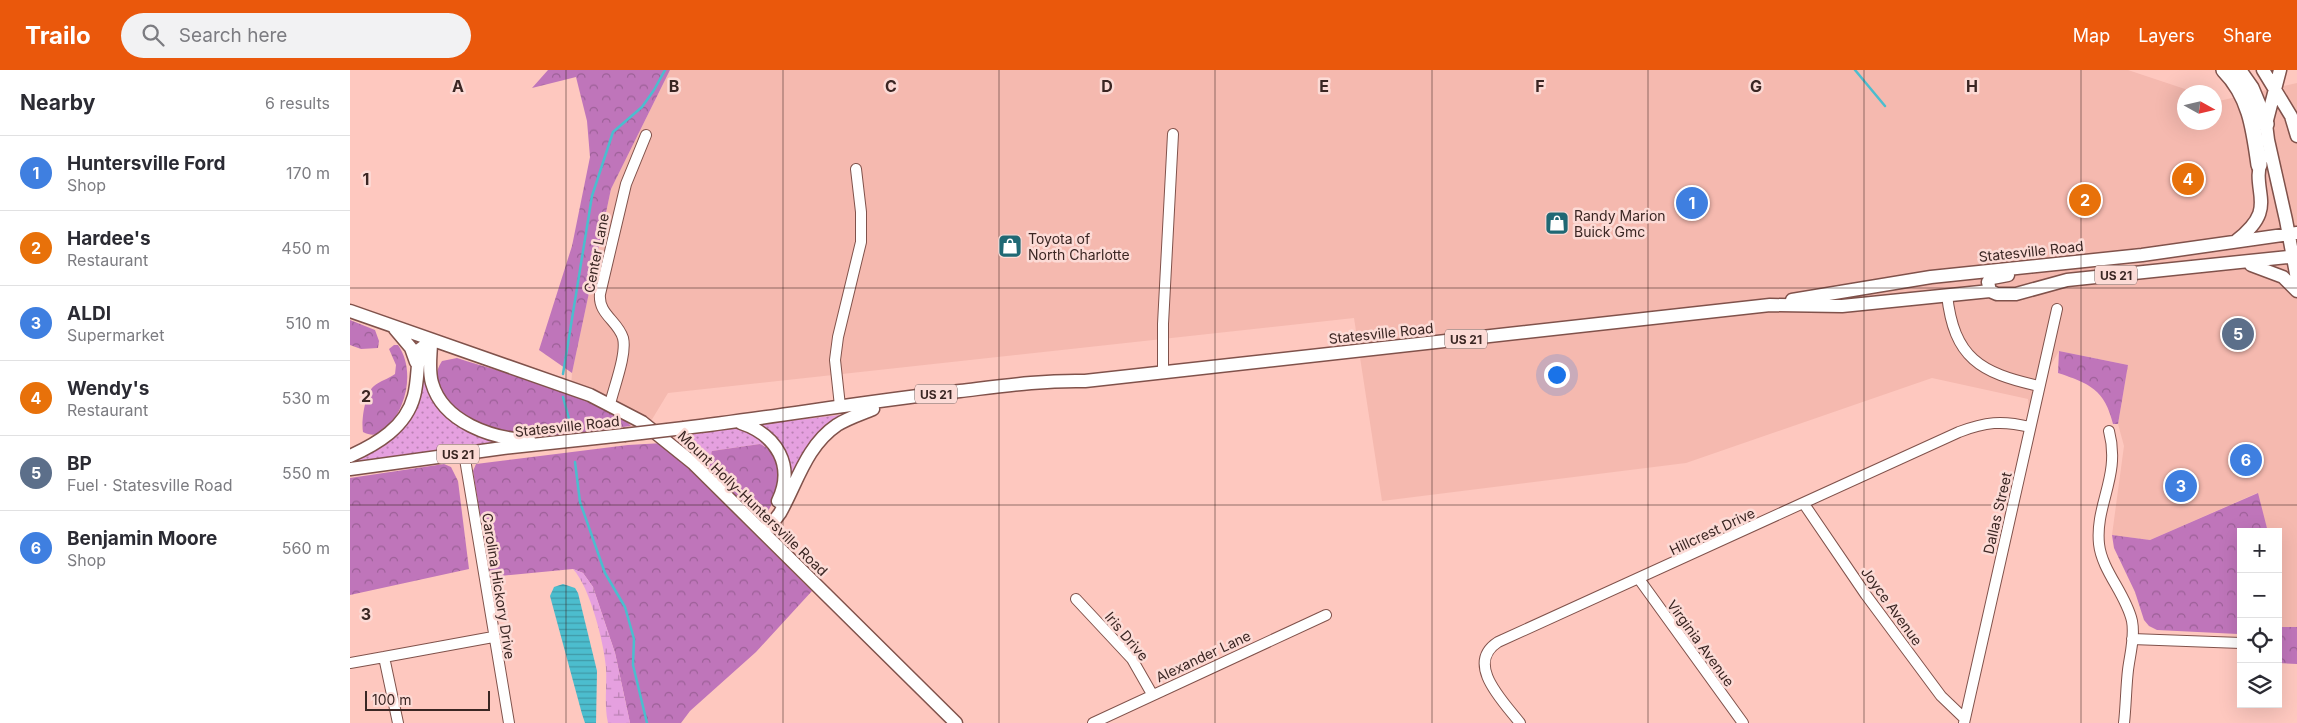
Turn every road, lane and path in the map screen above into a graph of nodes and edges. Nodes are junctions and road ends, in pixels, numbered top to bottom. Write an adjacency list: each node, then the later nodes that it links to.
1 (2224, 70): 11 (highway)
2 (2238, 70): 6 (highway)
3 (2263, 70): 5 (main road)
4 (2280, 70): 5 (main road)
5 (2275, 89): 6 (main road); 9 (main road)
6 (2266, 124): 10 (main road)
7 (1173, 134): 28 (street)
8 (646, 135): 31 (street, Center Lane)
9 (2297, 136)
10 (2268, 140): 11 (main road); 13 (main road)
11 (2259, 165): 14 (main road)
12 (856, 169): 32 (street)
13 (2293, 234): 14 (main road, Statesville Road / US 21); 15 (main road)
14 (2235, 242): 17 (main road, Statesville Road / US 21)
15 (2295, 256): 16 (main road, Statesville Road / US 21); 18 (main road)
16 (2246, 263): 19 (main road, Statesville Road / US 21); 20 (main road)
17 (2024, 266): 19 (main road); 22 (main road, Statesville Road / US 21)
18 (2297, 279)
19 (1990, 291): 21 (main road, Statesville Road / US 21)
20 (2297, 291)
21 (1947, 295): 22 (main road, Statesville Road / US 21); 30 (street)
22 (1770, 305): 28 (main road, Statesville Road / US 21)
23 (2057, 309): 30 (street, Dallas Street)
24 (350, 311): 25 (main road, Mount Holly-Huntersville Road)
25 (393, 327): 26 (main road, Mount Holly-Huntersville Road); 27 (main road)
26 (431, 340): 27 (main road); 31 (main road, Mount Holly-Huntersville Road); 38 (main road)
27 (417, 367): 40 (main road)
28 (1163, 373): 29 (main road, Statesville Road / US 21)
29 (1085, 381): 32 (main road, Statesville Road / US 21); 33 (main road, Statesville Road / US 21)
30 (2039, 386): 36 (street, Dallas Street)
31 (610, 404): 43 (main road, Mount Holly-Huntersville Road)
32 (840, 406): 34 (main road, Statesville Road / US 21)
33 (873, 409): 34 (main road, Statesville Road / US 21); 43 (main road)
34 (787, 416): 35 (main road, Statesville Road / US 21)
35 (736, 422): 38 (main road, Statesville Road / US 21, bridge); 43 (main road)
36 (2030, 427): 42 (street, Hillcrest Drive); 53 (street, Dallas Street)
37 (2109, 432): 48 (street)
38 (566, 441): 39 (main road, Statesville Road / US 21)
39 (464, 453): 41 (main road, Statesville Road / US 21); 47 (street, Carolina Hickory Drive)
40 (350, 456)
41 (350, 469)
42 (1804, 504): 44 (street, Hillcrest Drive); 53 (street, Joyce Avenue)
43 (762, 531): 56 (main road, Mount Holly-Huntersville Road)
44 (1639, 579): 58 (street, Hillcrest Drive); 59 (street, Virginia Avenue)
45 (1076, 598): 52 (street, Iris Drive)
46 (1326, 615): 52 (street, Alexander Lane)
47 (493, 636): 50 (street); 55 (street, Carolina Hickory Drive)
48 (2132, 639): 49 (street); 60 (street)
49 (2237, 644)
50 (384, 657): 51 (street); 54 (street)
51 (350, 663)
52 (1152, 694): 57 (street, Alexander Lane)
53 (1964, 721)
54 (398, 723)
55 (509, 723)
56 (956, 723)
57 (1093, 723)
58 (1520, 723)
59 (1743, 723)
60 (2124, 723)

